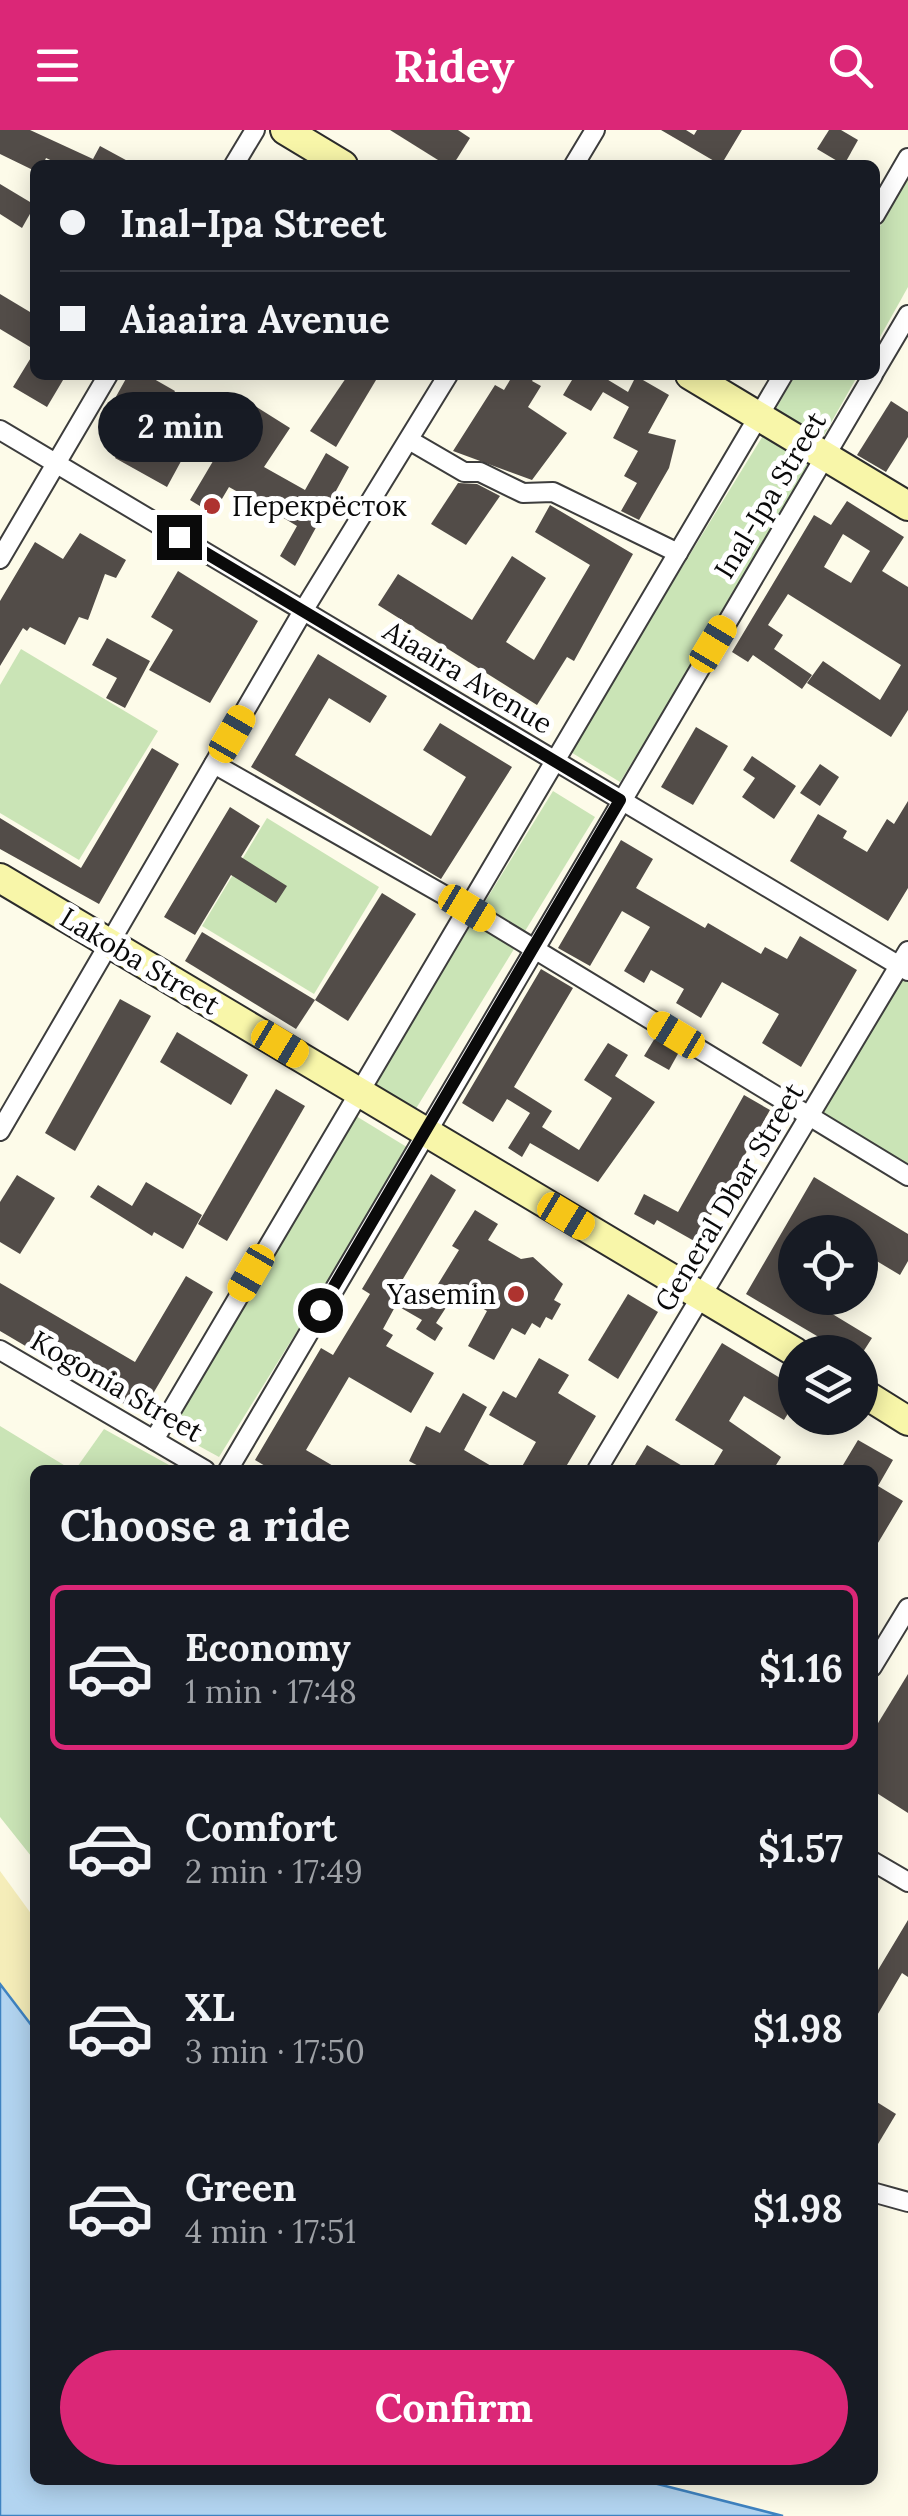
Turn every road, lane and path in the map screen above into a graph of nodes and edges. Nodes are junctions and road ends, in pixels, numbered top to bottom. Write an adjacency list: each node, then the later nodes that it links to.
1 (255, 130): 5 (street)
2 (284, 130): 6 (main road)
3 (595, 130): 7 (street)
4 (908, 158): 8 (street)
5 (237, 160)
6 (334, 160)
7 (577, 160)
8 (880, 206)
9 (908, 315): 10 (street, Inal-Ipa Street)
10 (880, 363)
11 (105, 380): 20 (street)
12 (445, 380): 18 (street)
13 (698, 380): 16 (main road)
14 (780, 380): 16 (street, Inal-Ipa Street)
15 (870, 380): 19 (street, Inal-Ipa Street)
16 (759, 416): 19 (main road); 22 (street, Inal-Ipa Street)
17 (0, 430): 20 (street, Aiaaira Avenue)
18 (408, 440): 22 (street); 24 (street)
19 (825, 456): 21 (main road); 27 (street, Inal-Ipa Street)
20 (55, 463): 23 (street); 24 (street, Aiaaira Avenue)
21 (908, 506)
22 (678, 554): 25 (street, Inal-Ipa Street)
23 (0, 559)
24 (303, 611): 25 (street, Aiaaira Avenue); 26 (street)
25 (554, 761): 27 (street, Aiaaira Avenue); 29 (street, Inal-Ipa Street)
26 (214, 764): 29 (street); 30 (street)
27 (620, 800): 31 (street, Inal-Ipa Street); 32 (street, Aiaaira Avenue)
28 (0, 878): 30 (main road, Lakoba Street)
29 (467, 908): 31 (street); 33 (street, Inal-Ipa Street)
30 (110, 943): 33 (main road, Lakoba Street); 35 (street)
31 (532, 947): 34 (street); 36 (street, Inal-Ipa Street)
32 (905, 962): 34 (street, General Dbar Street)
33 (358, 1091): 36 (main road, Lakoba Street); 43 (street, Inal-Ipa Street)
34 (810, 1116): 37 (street); 38 (street, General Dbar Street)
35 (0, 1131)
36 (424, 1131): 38 (main road, Lakoba Street); 45 (street, Inal-Ipa Street)
37 (908, 1176)
38 (700, 1298): 39 (main road, Lakoba Street); 46 (street, General Dbar Street)
39 (778, 1342)
40 (0, 1350): 43 (street, Kogonia Street)
41 (878, 1402): 42 (main road)
42 (908, 1421)
43 (154, 1440): 44 (street, Kogonia Street)
44 (197, 1465)
45 (231, 1465)
46 (600, 1465)
47 (908, 1608): 48 (street)
48 (878, 1657)
49 (878, 1864): 50 (street)
50 (908, 1882)
51 (878, 2194): 52 (street)
52 (908, 2202)

